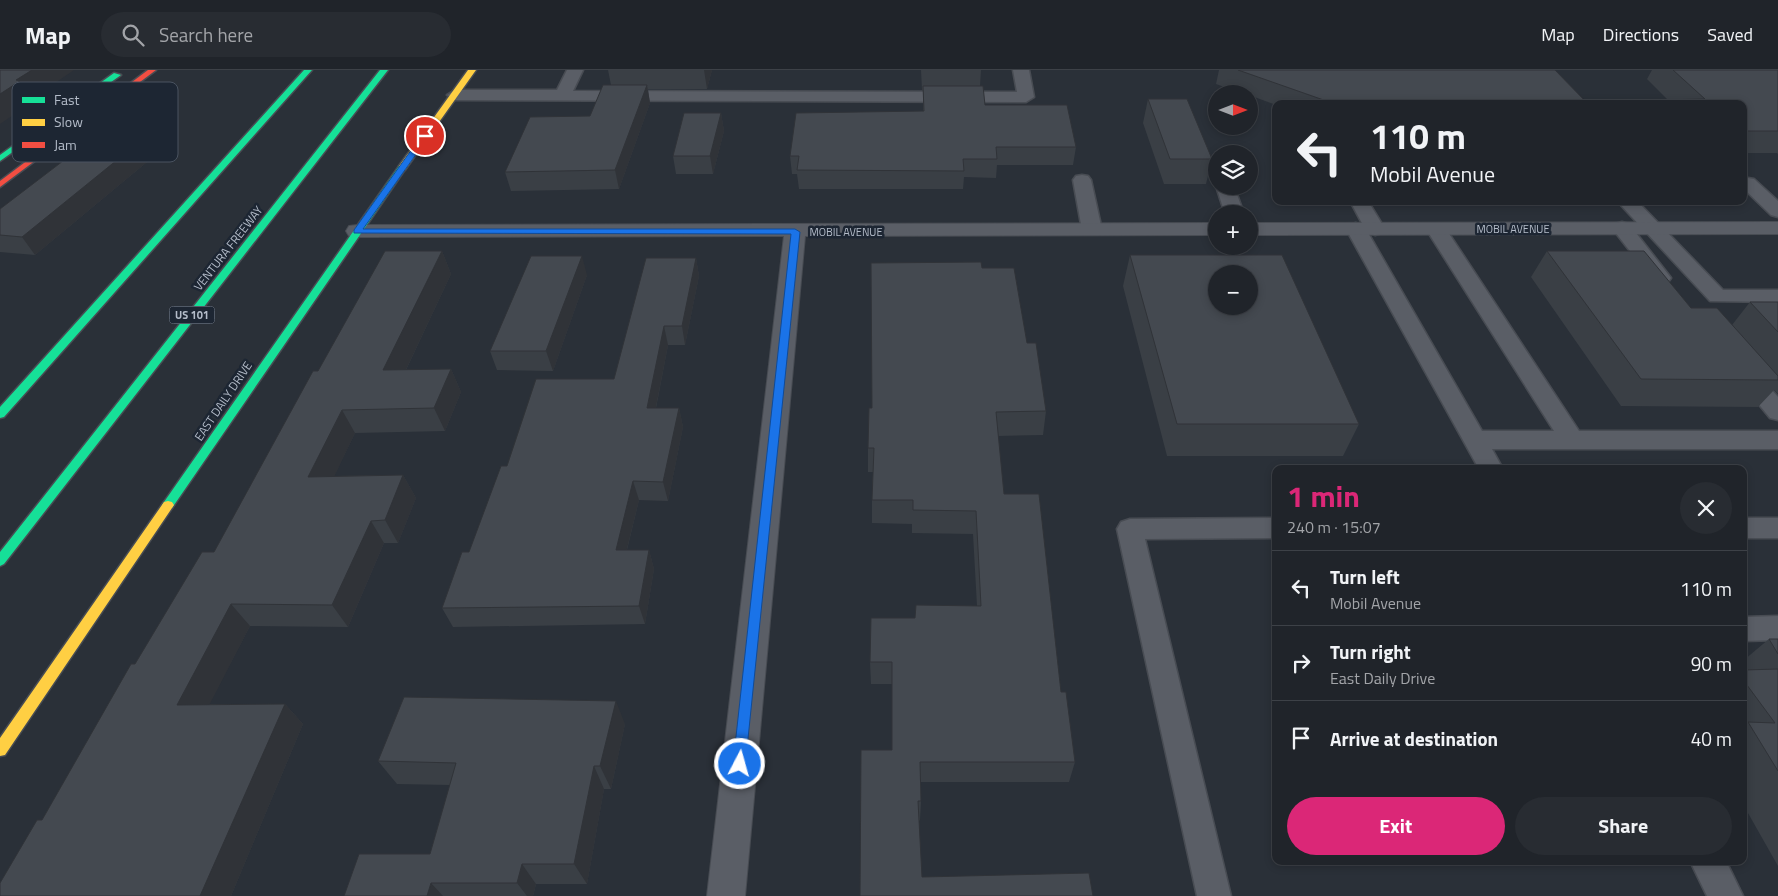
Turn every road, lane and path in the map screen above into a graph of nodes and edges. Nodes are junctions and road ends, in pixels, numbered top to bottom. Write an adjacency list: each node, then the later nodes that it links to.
1 (124, 70): 8 (main road)
2 (152, 70): 9 (main road)
3 (308, 70): 37 (main road)
4 (384, 70): 45 (main road, VENTURA FREEWAY / US 101)
5 (472, 70): 10 (main road, EAST DAILY DRIVE)
6 (575, 70): 11 (lane)
7 (1021, 70): 11 (lane)
8 (107, 82)
9 (136, 82)
10 (455, 95): 11 (lane); 31 (main road, EAST DAILY DRIVE)
11 (562, 96)
12 (12, 150): 13 (main road)
13 (0, 159)
14 (30, 162): 19 (main road)
15 (1082, 180): 30 (lane)
16 (1747, 183): 18 (lane)
17 (1747, 184): 22 (lane)
18 (1778, 184)
19 (0, 185)
20 (1360, 205): 28 (lane)
21 (1630, 205): 24 (lane)
22 (1778, 211)
23 (1622, 228): 24 (street, MOBIL AVENUE); 29 (street, MOBIL AVENUE); 33 (lane)
24 (1652, 228): 25 (street, MOBIL AVENUE); 34 (lane)
25 (1778, 228)
26 (1208, 229): 30 (street, MOBIL AVENUE)
27 (1258, 229): 28 (street, MOBIL AVENUE)
28 (1366, 229): 29 (street, MOBIL AVENUE); 38 (lane)
29 (1436, 229): 39 (lane)
30 (1092, 230): 32 (street, MOBIL AVENUE)
31 (357, 231): 32 (street, MOBIL AVENUE); 48 (main road, EAST DAILY DRIVE)
32 (795, 232): 50 (street)
33 (1675, 293)
34 (1778, 296)
35 (1732, 359): 36 (lane)
36 (1778, 412)
37 (0, 414)
38 (1475, 440): 39 (lane); 41 (lane)
39 (1572, 440): 40 (lane)
40 (1778, 440)
41 (1489, 465)
42 (1272, 528): 51 (lane)
43 (1747, 528): 44 (lane)
44 (1778, 528)
45 (0, 561)
46 (1778, 628): 47 (lane)
47 (1747, 629)
48 (0, 750)
49 (1709, 865): 52 (lane)
50 (726, 896)
51 (1214, 896)
52 (1726, 896)

